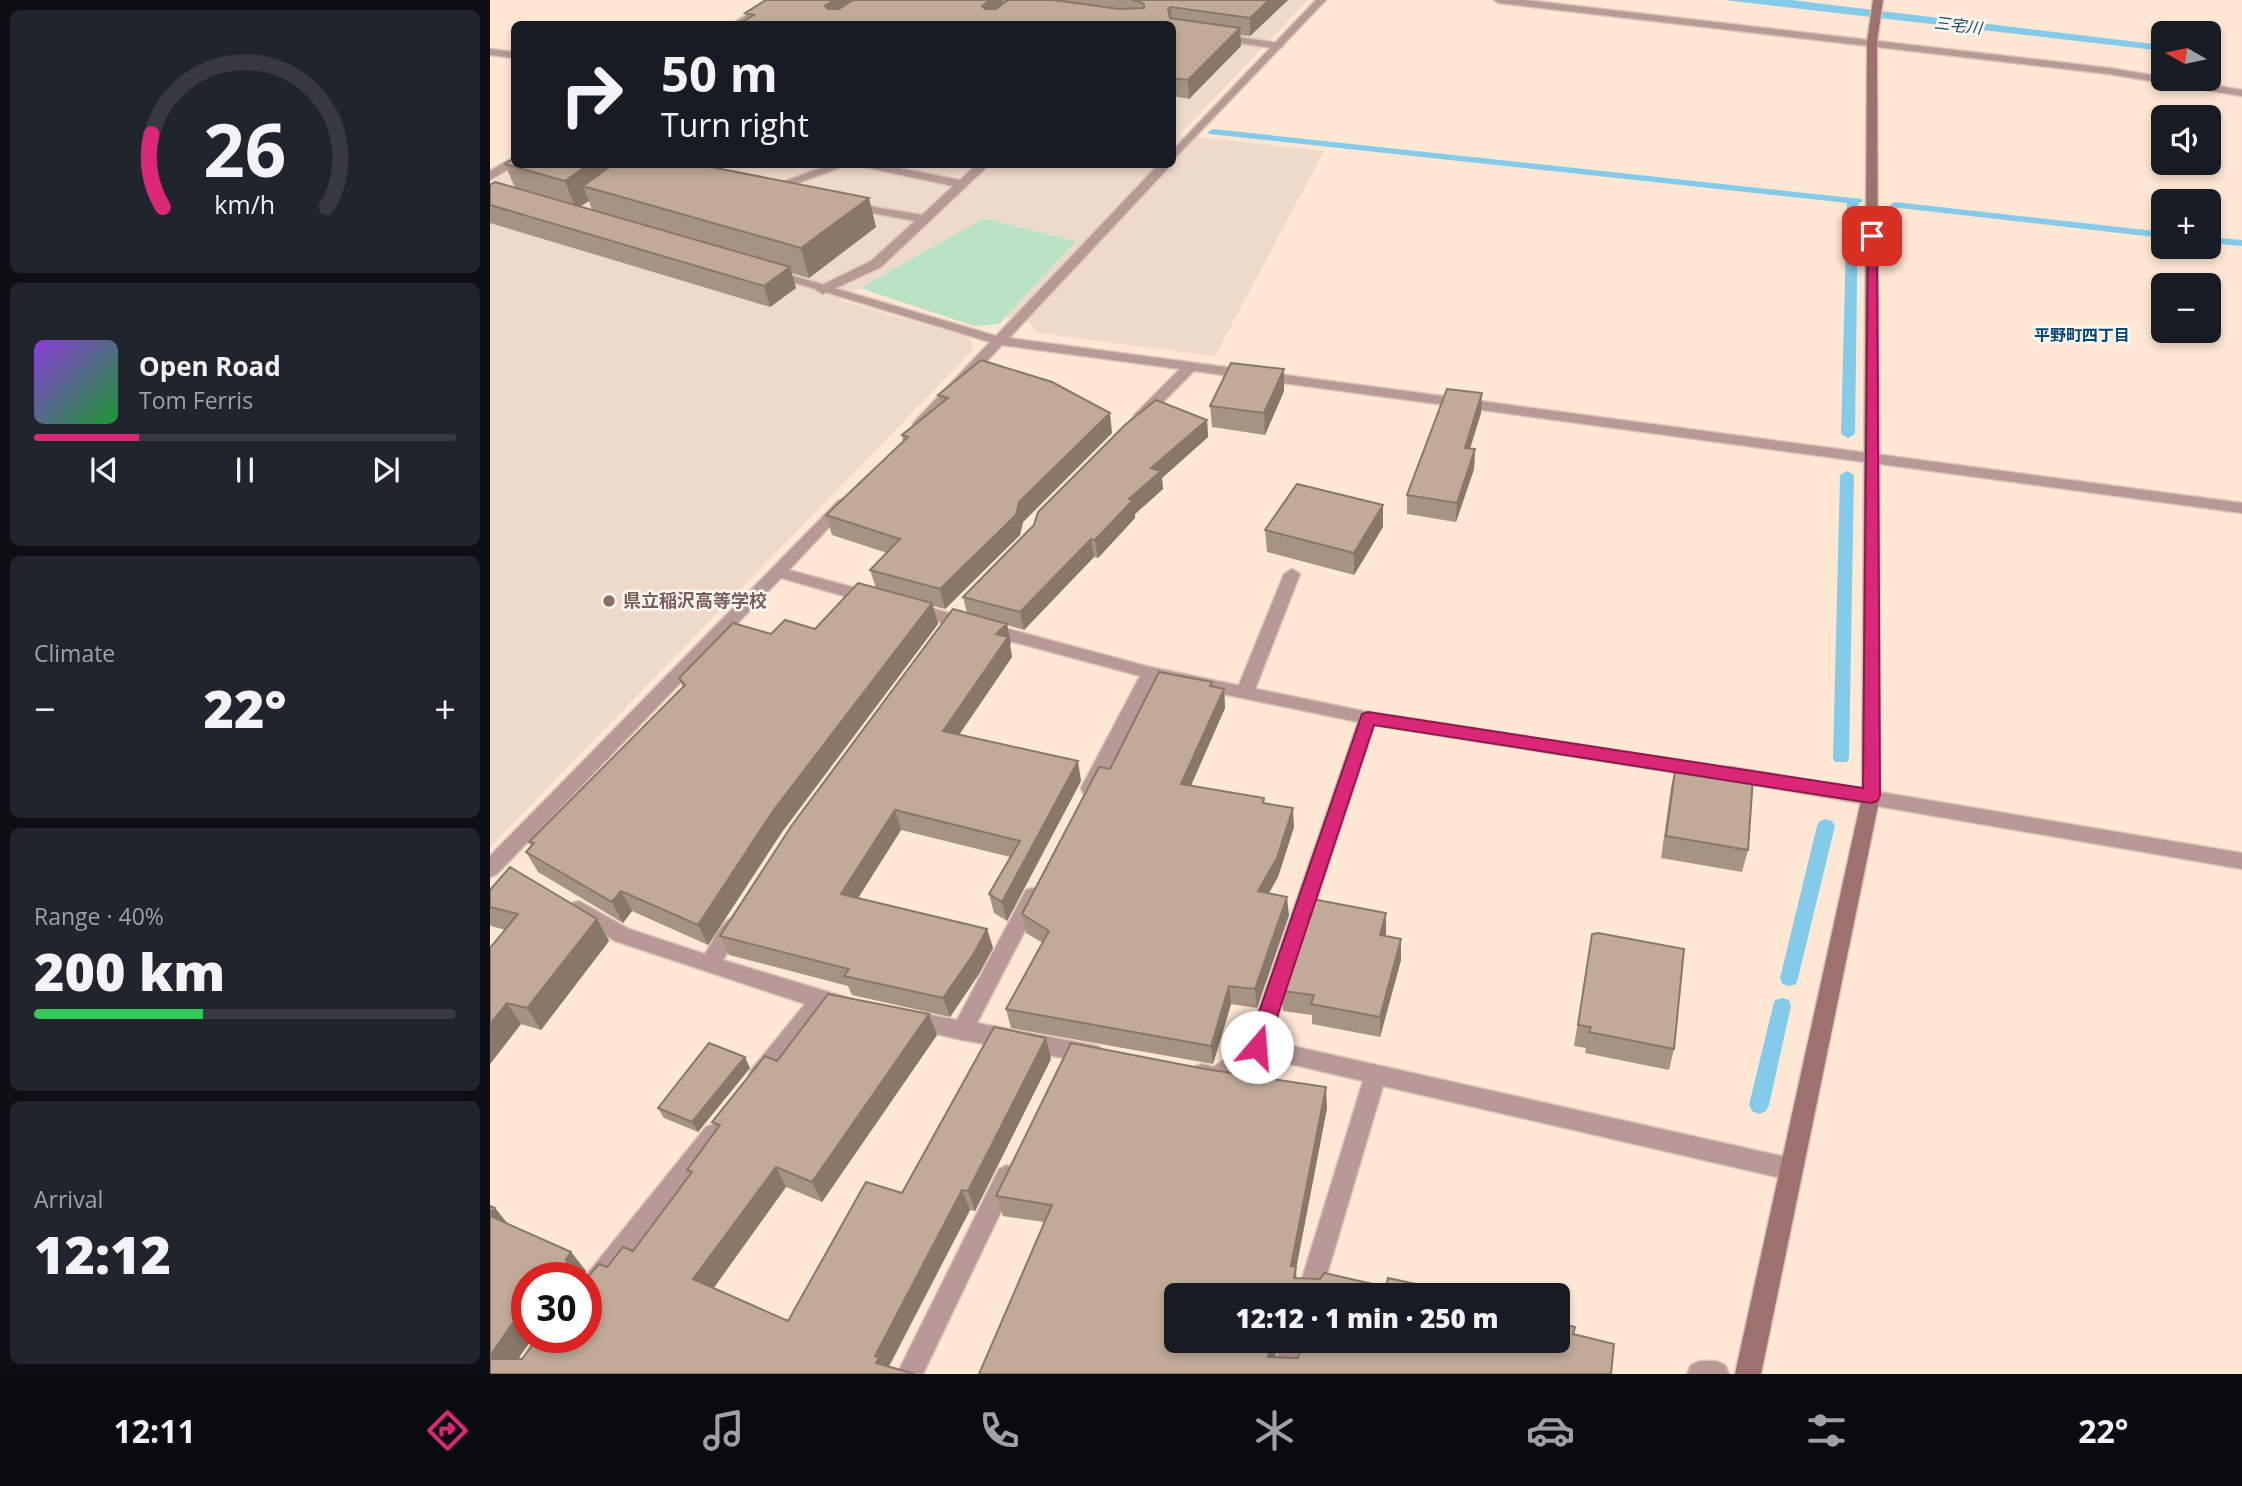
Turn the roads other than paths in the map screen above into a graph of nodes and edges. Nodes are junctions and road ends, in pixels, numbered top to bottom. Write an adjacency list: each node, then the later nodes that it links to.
1 (778, 0): 5 (street)
2 (1321, 0): 8 (street)
3 (1499, 0): 7 (street)
4 (1878, 0): 7 (street)
5 (742, 21)
6 (1176, 31): 8 (street)
7 (1873, 36): 11 (street); 29 (street)
8 (1278, 46): 12 (street)
9 (490, 52): 10 (street)
10 (511, 54)
11 (2242, 93)
12 (1176, 154)
13 (511, 163): 18 (street)
14 (830, 168): 20 (street)
15 (877, 168): 19 (street)
16 (981, 168): 19 (street)
17 (1162, 168): 25 (street)
18 (490, 176)
19 (963, 184): 22 (street)
20 (796, 194)
21 (834, 202): 22 (street)
22 (925, 219): 24 (street)
23 (759, 271): 24 (street)
24 (823, 289): 25 (street)
25 (1000, 341): 26 (street); 27 (street)
26 (1190, 367): 28 (street); 29 (street)
27 (913, 432)
28 (1124, 433)
29 (1871, 458): 31 (street); 39 (street)
30 (855, 492): 32 (street)
31 (2242, 508)
32 (777, 572): 34 (street); 42 (street)
33 (1292, 574): 37 (street)
34 (953, 616): 35 (street); 36 (street)
35 (937, 641)
36 (1150, 673): 37 (street); 40 (street)
37 (1245, 692): 38 (street)
38 (1368, 718): 39 (street); 52 (street)
39 (1871, 796): 41 (street); 61 (street)
40 (1079, 809)
41 (2242, 861)
42 (494, 865): 43 (street)
43 (520, 875)
44 (1040, 883): 51 (street)
45 (566, 901): 47 (street)
46 (746, 907): 47 (street)
47 (709, 964): 48 (street)
48 (820, 1000): 49 (street); 58 (street)
49 (859, 1009)
50 (885, 1014): 51 (street)
51 (962, 1031): 53 (street)
52 (1257, 1047): 55 (street); 56 (street)
53 (1069, 1050): 54 (street); 57 (street)
54 (1110, 1058)
55 (1177, 1070)
56 (1376, 1074): 61 (street); 63 (street)
57 (1057, 1075)
58 (742, 1098)
59 (725, 1120): 62 (street)
60 (1020, 1150): 65 (street)
61 (1790, 1169): 69 (street)
62 (602, 1274)
63 (1313, 1283)
64 (1291, 1353): 66 (street)
65 (910, 1374)
66 (1285, 1374)
67 (1700, 1374): 68 (street)
68 (1716, 1374)
69 (1748, 1374)

